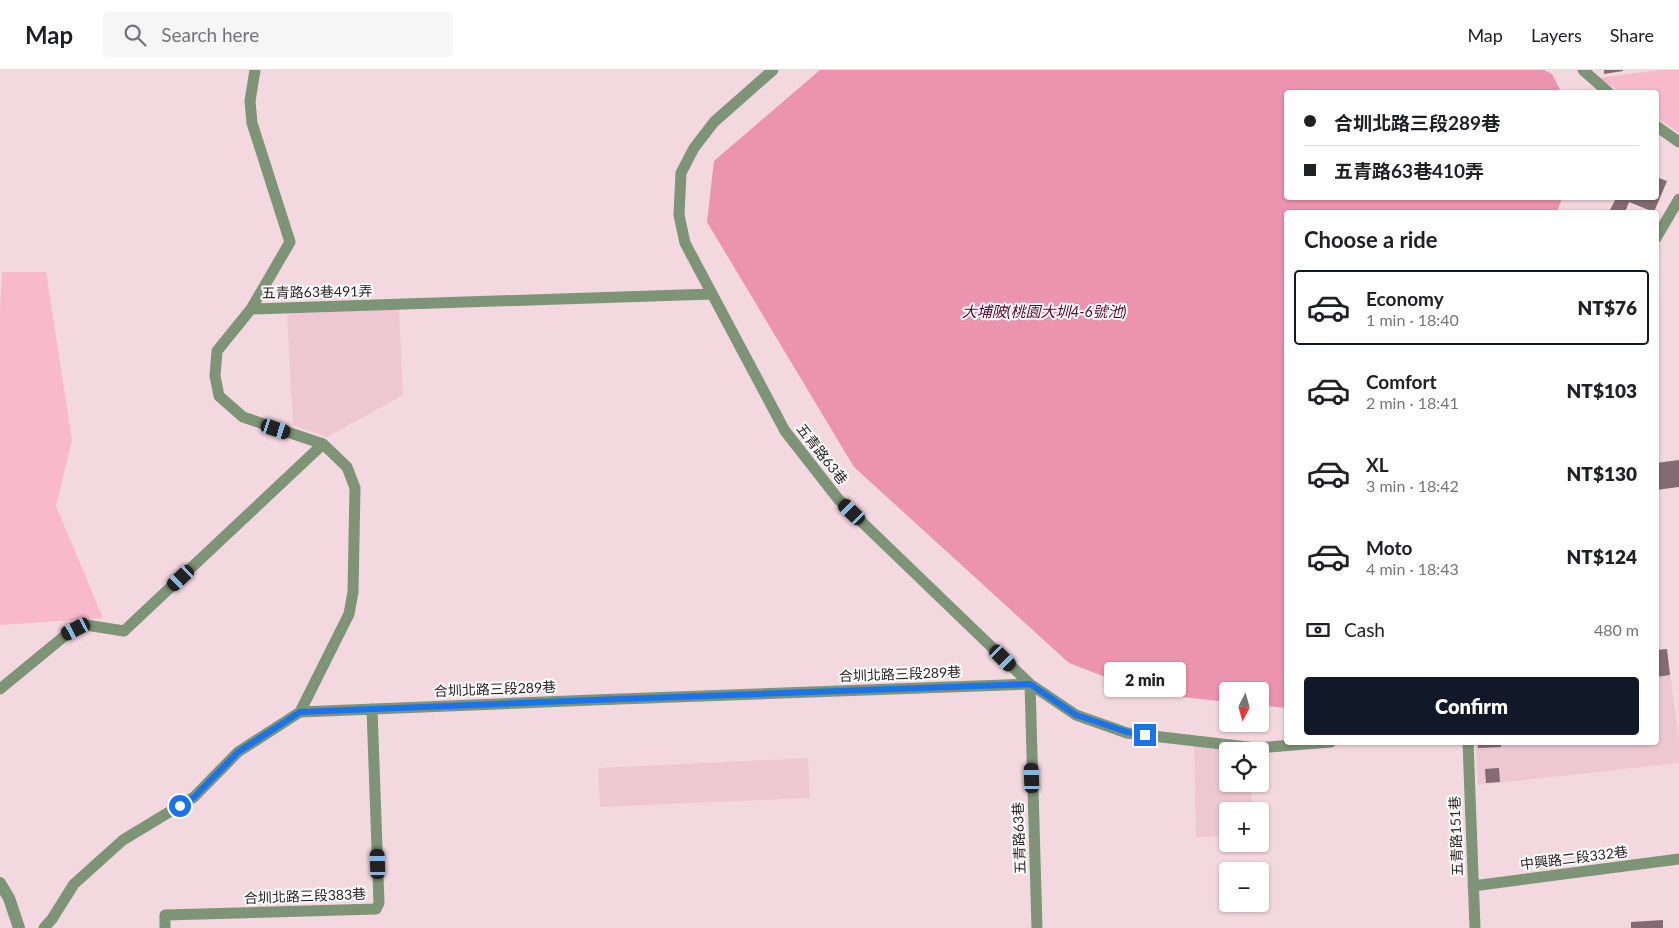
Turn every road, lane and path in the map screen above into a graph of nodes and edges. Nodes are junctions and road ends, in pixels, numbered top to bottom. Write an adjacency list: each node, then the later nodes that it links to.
1 (255, 70): 10 (street)
2 (773, 70): 9 (street, 五青路63巷)
3 (1583, 70): 4 (street)
4 (1606, 90)
5 (1659, 128): 6 (street)
6 (1679, 142)
7 (1679, 199): 8 (street)
8 (1659, 233)
9 (712, 294): 10 (street, 五青路63巷491弄); 12 (street, 五青路63巷)
10 (251, 309): 11 (street, 五青路63巷491弄)
11 (323, 444): 13 (street); 15 (street, 五青路63巷491弄)
12 (1030, 684): 14 (street, 合圳北路三段289巷); 16 (street); 24 (street, 五青路63巷)
13 (0, 689)
14 (372, 709): 15 (street, 合圳北路三段289巷); 23 (street, 合圳北路三段383巷)
15 (300, 712): 22 (street)
16 (1294, 745)
17 (1468, 745): 20 (street, 五青路151巷)
18 (1679, 859): 20 (street, 中興路二段332巷)
19 (0, 883): 21 (street)
20 (1473, 886): 25 (street, 五青路151巷)
21 (19, 928)
22 (44, 928)
23 (165, 928)
24 (1037, 928)
25 (1475, 928)

